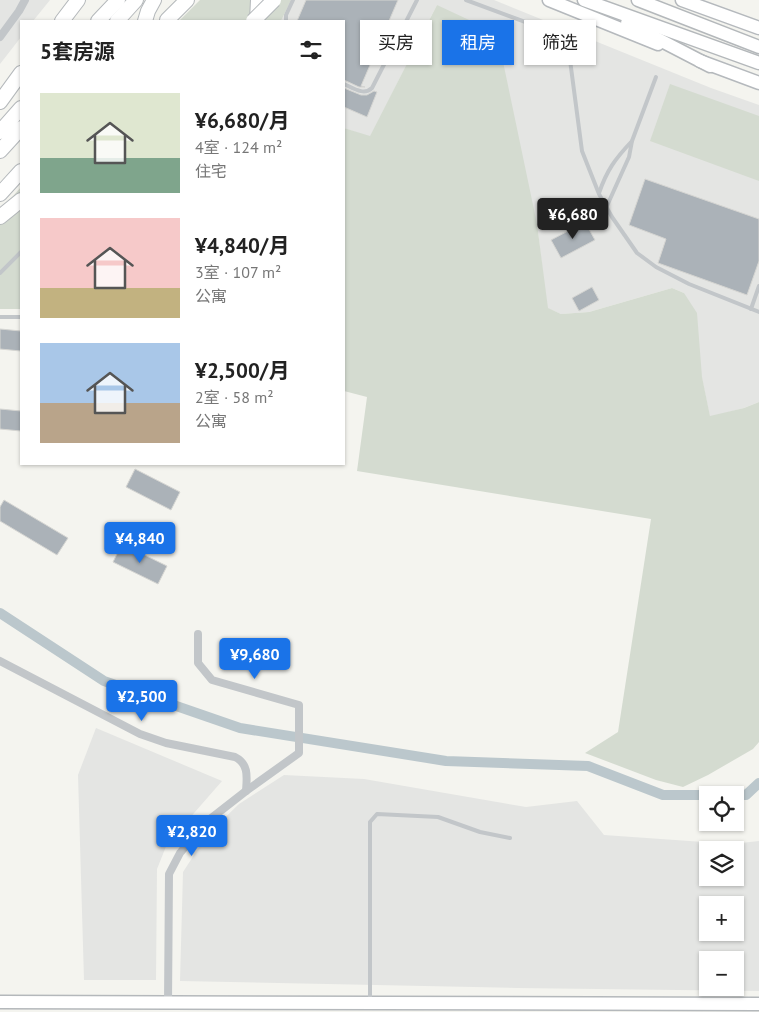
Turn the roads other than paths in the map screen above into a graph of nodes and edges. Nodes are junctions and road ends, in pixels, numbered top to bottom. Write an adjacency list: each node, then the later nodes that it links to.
1 (25, 0): 26 (street)
2 (78, 0): 17 (highway)
3 (118, 0): 18 (highway)
4 (136, 0): 19 (highway)
5 (154, 0): 20 (highway)
6 (187, 0): 21 (highway)
7 (258, 0): 23 (highway)
8 (274, 0): 22 (highway, bridge)
9 (293, 0): 24 (lane)
10 (417, 0): 33 (lane)
11 (466, 0): 42 (lane)
12 (549, 0): 29 (main road)
13 (584, 0): 28 (main road); 29 (main road)
14 (638, 0): 27 (main road)
15 (682, 0): 16 (main road)
16 (702, 3): 25 (main road)
17 (63, 20)
18 (99, 20)
19 (118, 20)
20 (145, 20)
21 (167, 20)
22 (254, 20)
23 (258, 20)
24 (286, 20)
25 (759, 28)
26 (0, 37)
27 (759, 46)
28 (759, 63)
29 (710, 66): 32 (main road)
30 (20, 74): 34 (highway)
31 (656, 77): 38 (lane)
32 (759, 83)
33 (345, 84)
34 (0, 102)
35 (20, 109): 37 (highway)
36 (20, 129): 39 (highway)
37 (0, 132)
38 (632, 141): 42 (lane); 44 (lane)
39 (0, 151)
40 (20, 172): 41 (highway)
41 (0, 194)
42 (598, 194): 44 (lane)
43 (20, 201): 45 (highway)
44 (606, 208): 49 (lane)
45 (0, 217)
46 (20, 253): 47 (lane)
47 (0, 272)
48 (759, 286): 49 (lane)
49 (751, 309): 50 (lane)
50 (759, 312)
51 (0, 317): 52 (lane)
52 (20, 317)
53 (198, 634): 55 (street)
54 (0, 661): 55 (street)
55 (246, 791): 58 (street)
56 (510, 838): 59 (lane)
57 (0, 1002): 58 (main road)
58 (168, 1003): 59 (main road)
59 (370, 1003): 60 (main road)
60 (759, 1004)

